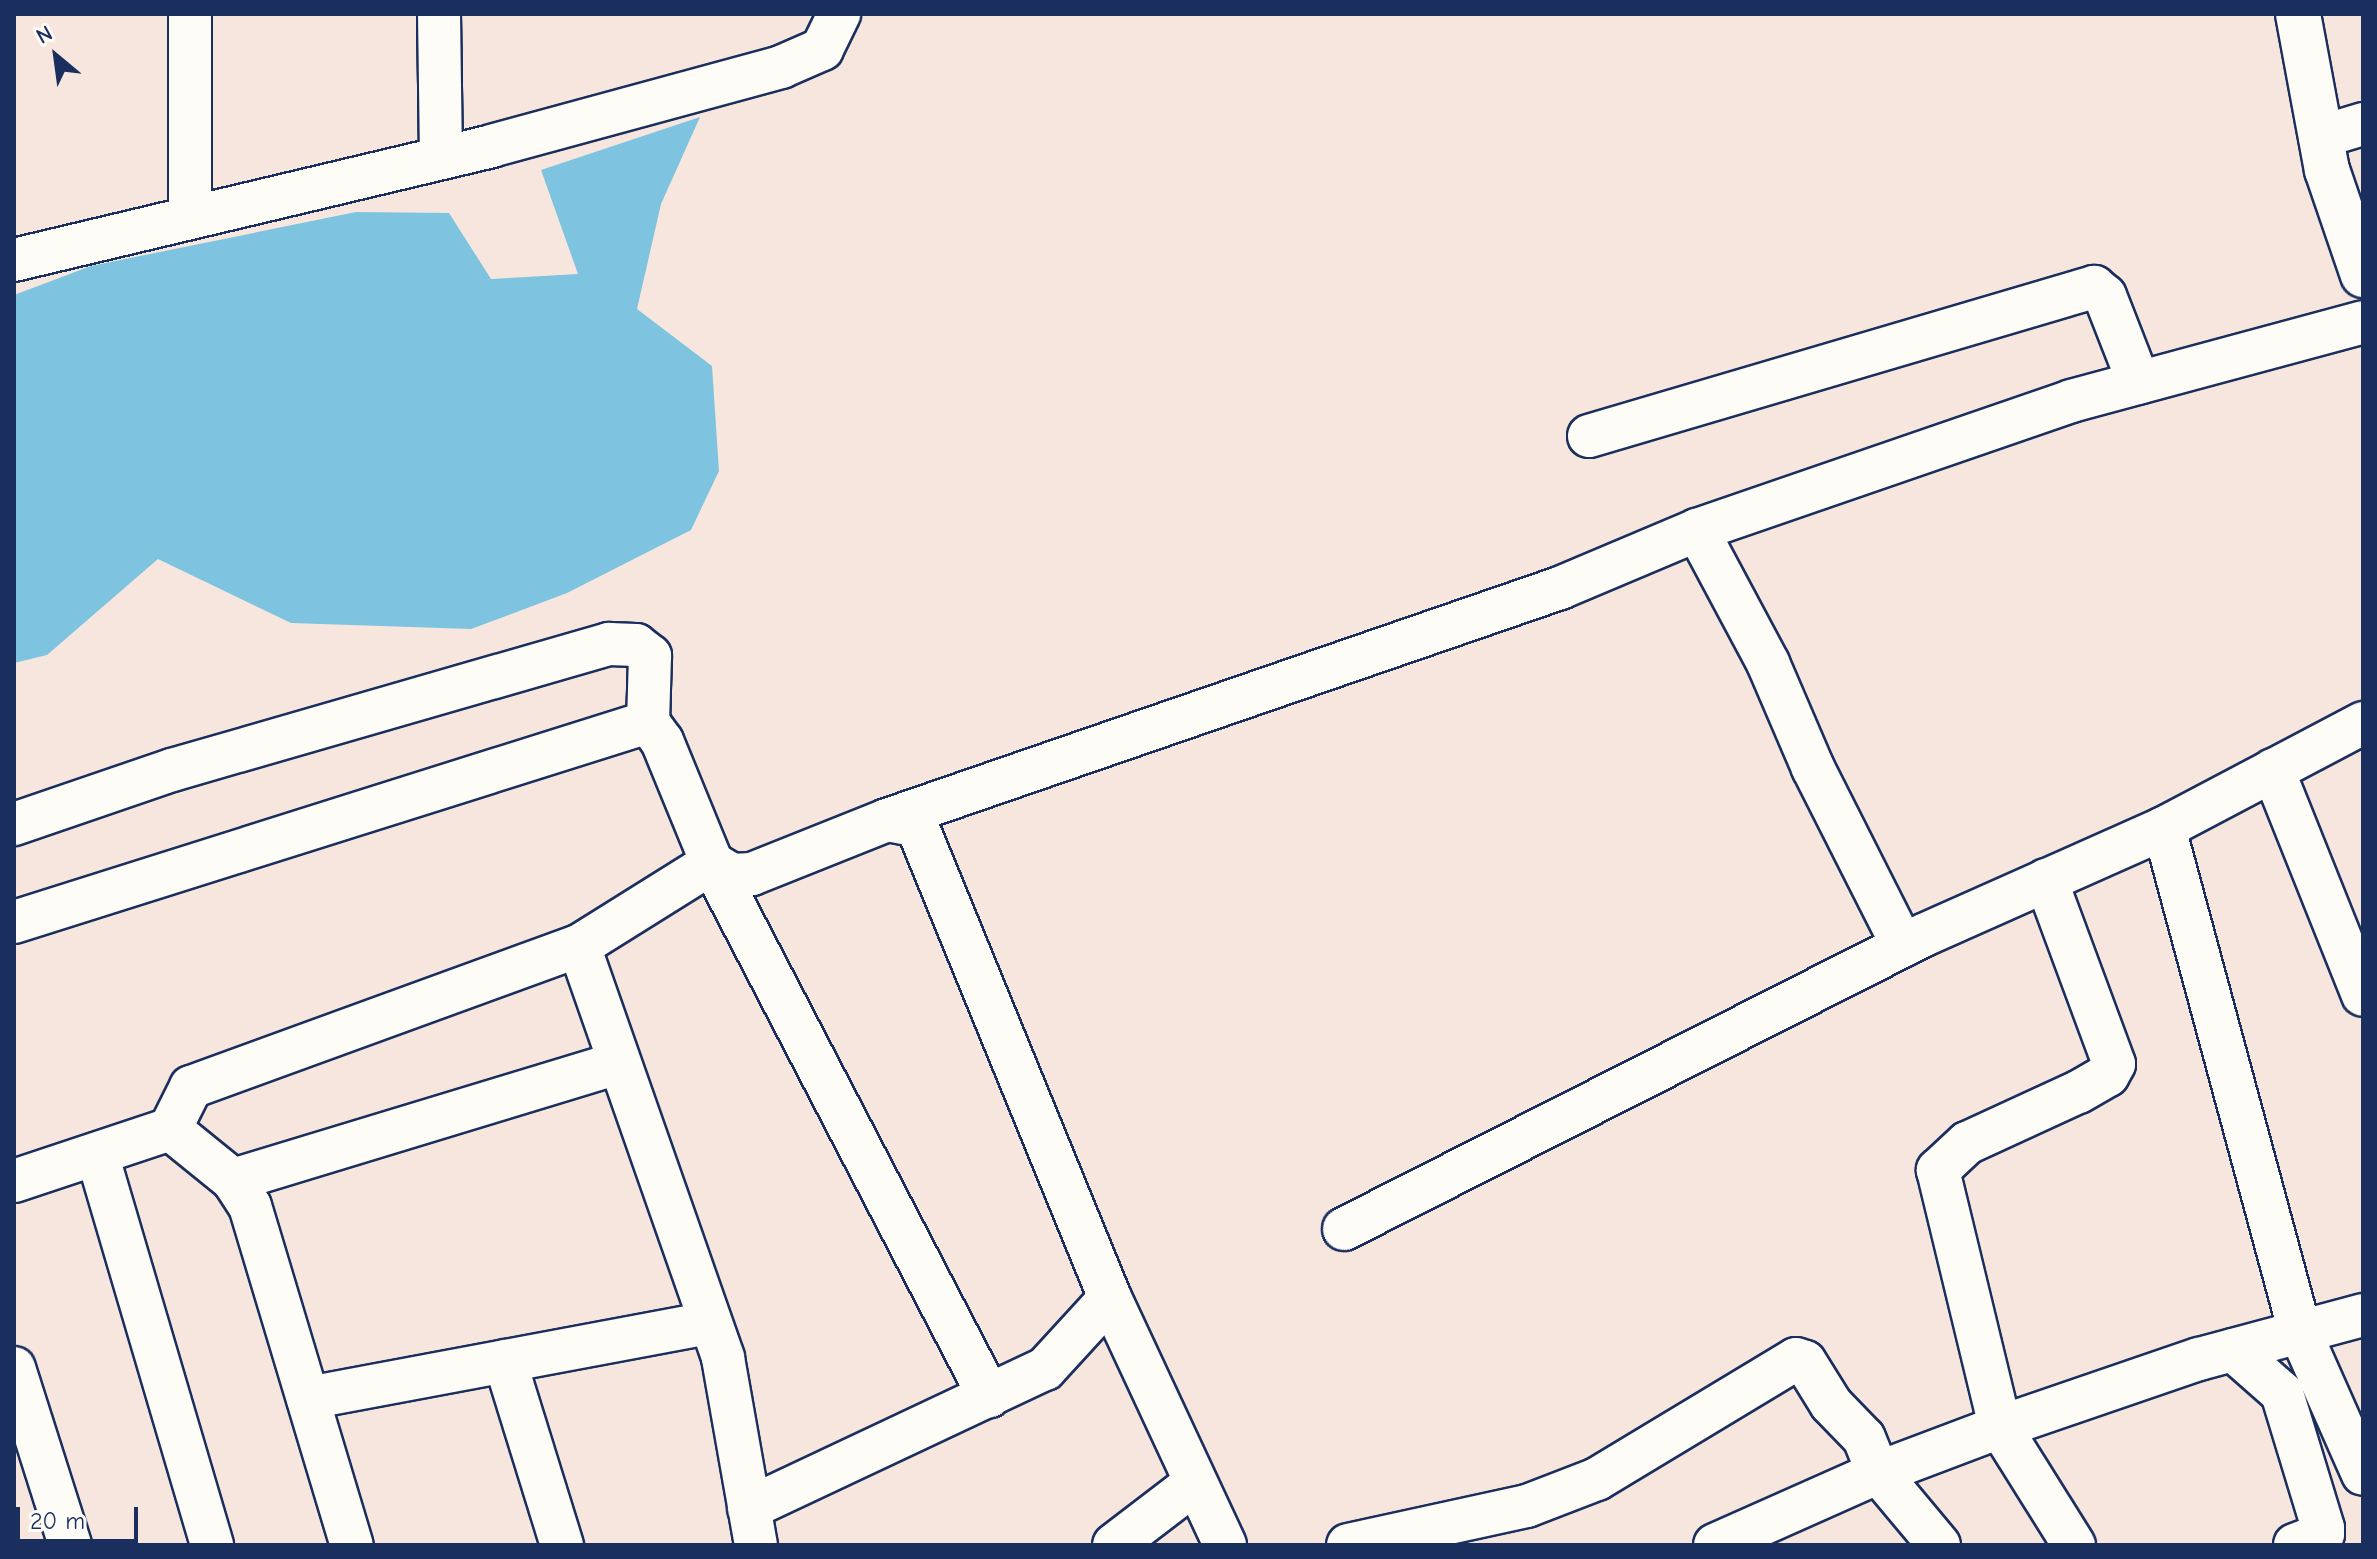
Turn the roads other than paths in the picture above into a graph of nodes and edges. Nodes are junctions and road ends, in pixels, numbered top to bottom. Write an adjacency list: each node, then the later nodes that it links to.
1 (190, 14): 8 (street)
2 (439, 14): 7 (street)
3 (839, 14): 7 (street)
4 (2298, 14): 6 (street)
5 (2363, 124): 6 (street)
6 (2320, 137): 10 (street)
7 (441, 158): 8 (street)
8 (190, 215): 9 (street)
9 (14, 260)
10 (2363, 275)
11 (2363, 322): 12 (street)
12 (2139, 383): 13 (street); 14 (street)
13 (1589, 436)
14 (1697, 530): 18 (street); 25 (street)
15 (648, 722): 19 (street); 21 (street); 23 (street)
16 (2363, 723): 17 (street)
17 (2273, 770): 20 (street); 26 (street)
18 (887, 820): 21 (street); 33 (street)
19 (14, 824)
20 (2164, 828): 22 (street); 36 (street)
21 (712, 863): 24 (street); 40 (street)
22 (2046, 880): 25 (street); 42 (street)
23 (14, 922)
24 (579, 946): 27 (street); 28 (street)
25 (1903, 946): 32 (street)
26 (2363, 995)
27 (619, 1063): 30 (street); 35 (street)
28 (170, 1129): 29 (street); 30 (street)
29 (97, 1154): 31 (street); 48 (street)
30 (233, 1180): 41 (street)
31 (14, 1181)
32 (1344, 1229)
33 (1110, 1298): 40 (street); 45 (street)
34 (2363, 1315): 36 (street)
35 (710, 1323): 38 (street); 46 (street)
36 (2300, 1332): 37 (street); 44 (street)
37 (2233, 1350): 42 (street); 57 (street)
38 (505, 1361): 41 (street); 50 (street)
39 (14, 1368): 47 (street)
40 (989, 1396): 46 (street)
41 (308, 1398): 49 (street)
42 (2000, 1427): 43 (street); 56 (street)
43 (1878, 1472): 53 (street); 54 (street); 55 (street)
44 (2363, 1474)
45 (1195, 1483): 51 (street); 52 (street)
46 (753, 1526)
47 (70, 1545)
48 (212, 1545)
49 (352, 1545)
50 (562, 1545)
51 (1114, 1545)
52 (1225, 1545)
53 (1348, 1545)
54 (1715, 1545)
55 (1939, 1545)
56 (2074, 1545)
57 (2295, 1545)

